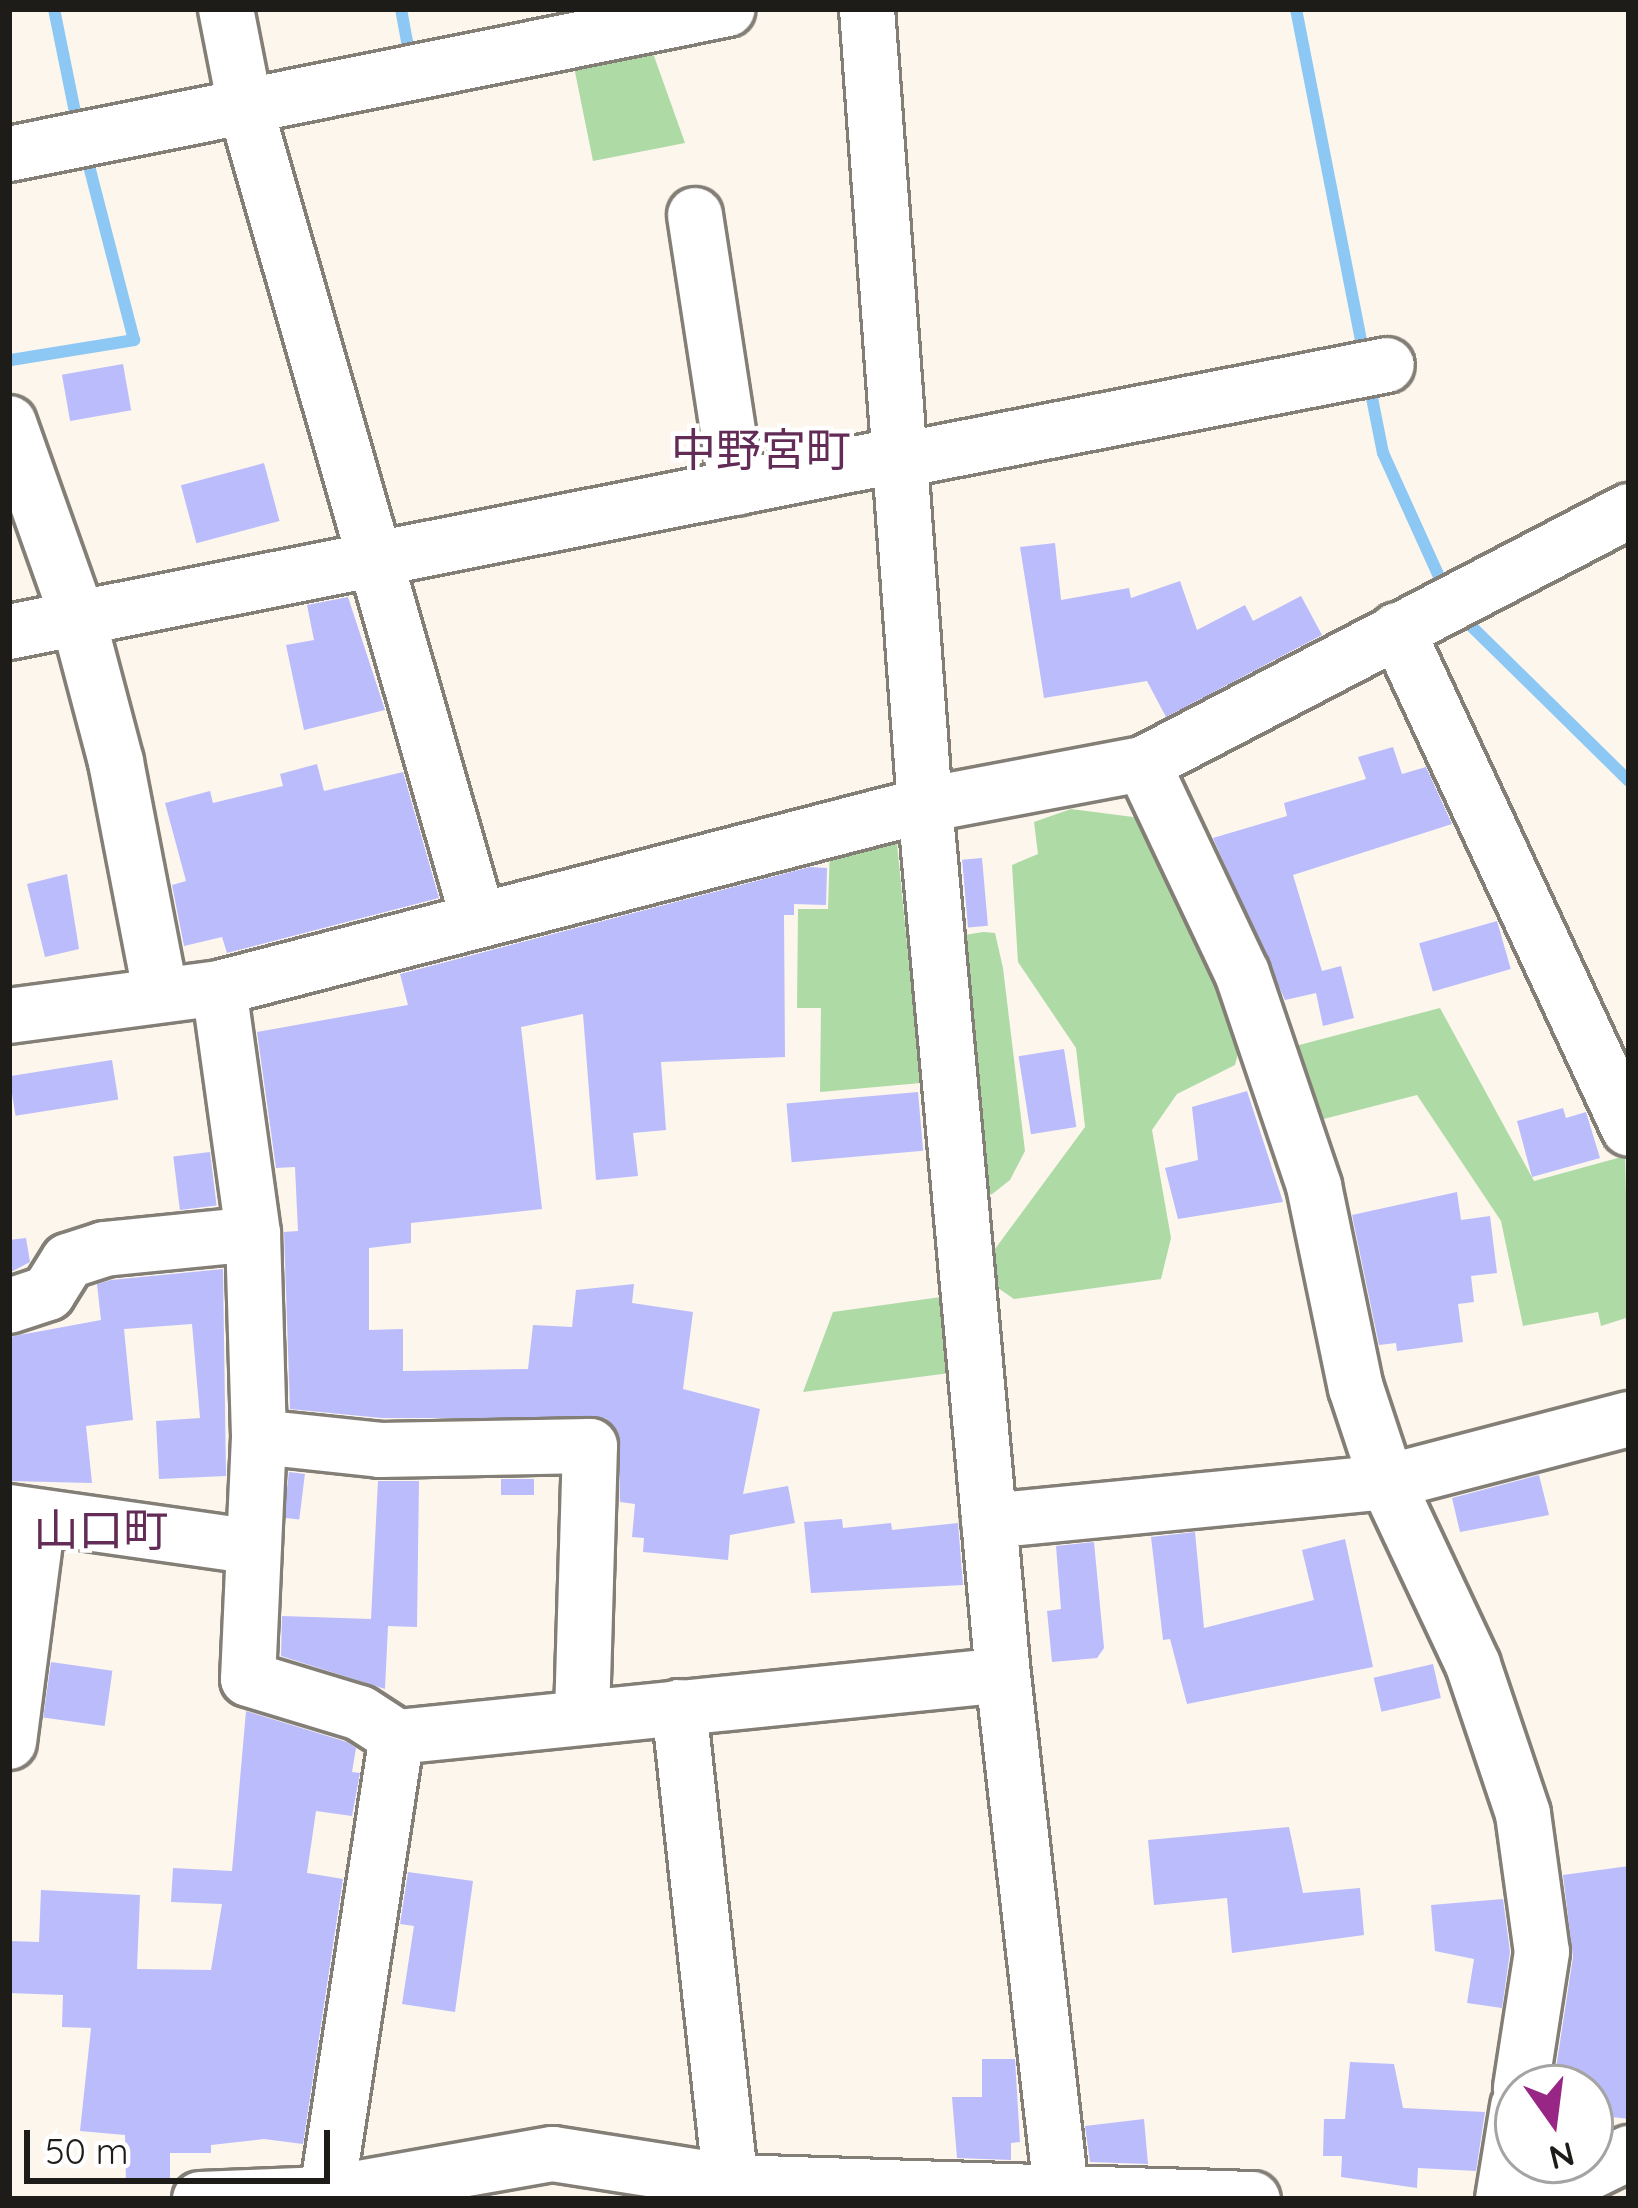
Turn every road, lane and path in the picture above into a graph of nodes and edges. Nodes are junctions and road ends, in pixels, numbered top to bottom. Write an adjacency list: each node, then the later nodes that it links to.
1 (226, 9): 5 (street)
2 (728, 9): 4 (street)
3 (866, 9): 10 (street)
4 (613, 20): 5 (street)
5 (245, 106): 6 (street); 13 (street)
6 (9, 154)
7 (695, 215): 11 (street)
8 (1387, 365): 10 (street)
9 (9, 423): 14 (street)
10 (895, 459): 11 (street); 18 (street)
11 (736, 488): 13 (street)
12 (1629, 511): 15 (street)
13 (374, 560): 14 (street); 19 (street)
14 (78, 618): 16 (street); 21 (street)
15 (1397, 630): 17 (street); 23 (street)
16 (9, 632)
17 (1143, 764): 18 (street); 28 (street)
18 (925, 805): 19 (street); 30 (street)
19 (477, 915): 20 (street)
20 (218, 988): 21 (street); 24 (street)
21 (161, 995): 22 (street)
22 (9, 1016)
23 (1629, 1129)
24 (253, 1234): 25 (street); 27 (street)
25 (9, 1306)
26 (1629, 1419): 28 (street)
27 (260, 1437): 31 (street); 34 (street)
28 (1387, 1482): 30 (street); 37 (street)
29 (23, 1515): 31 (street); 36 (street)
30 (989, 1521): 32 (street)
31 (254, 1547): 35 (street)
32 (1003, 1675): 33 (street); 41 (street)
33 (680, 1707): 34 (street); 39 (street)
34 (582, 1718): 35 (street)
35 (397, 1737): 40 (street)
36 (9, 1742)
37 (1525, 2064)
38 (1623, 2167): 44 (street)
39 (715, 2187): 40 (street); 41 (street)
40 (326, 2197): 42 (street)
41 (1062, 2198): 43 (street)
42 (200, 2199)
43 (1252, 2199)
44 (1535, 2199)

